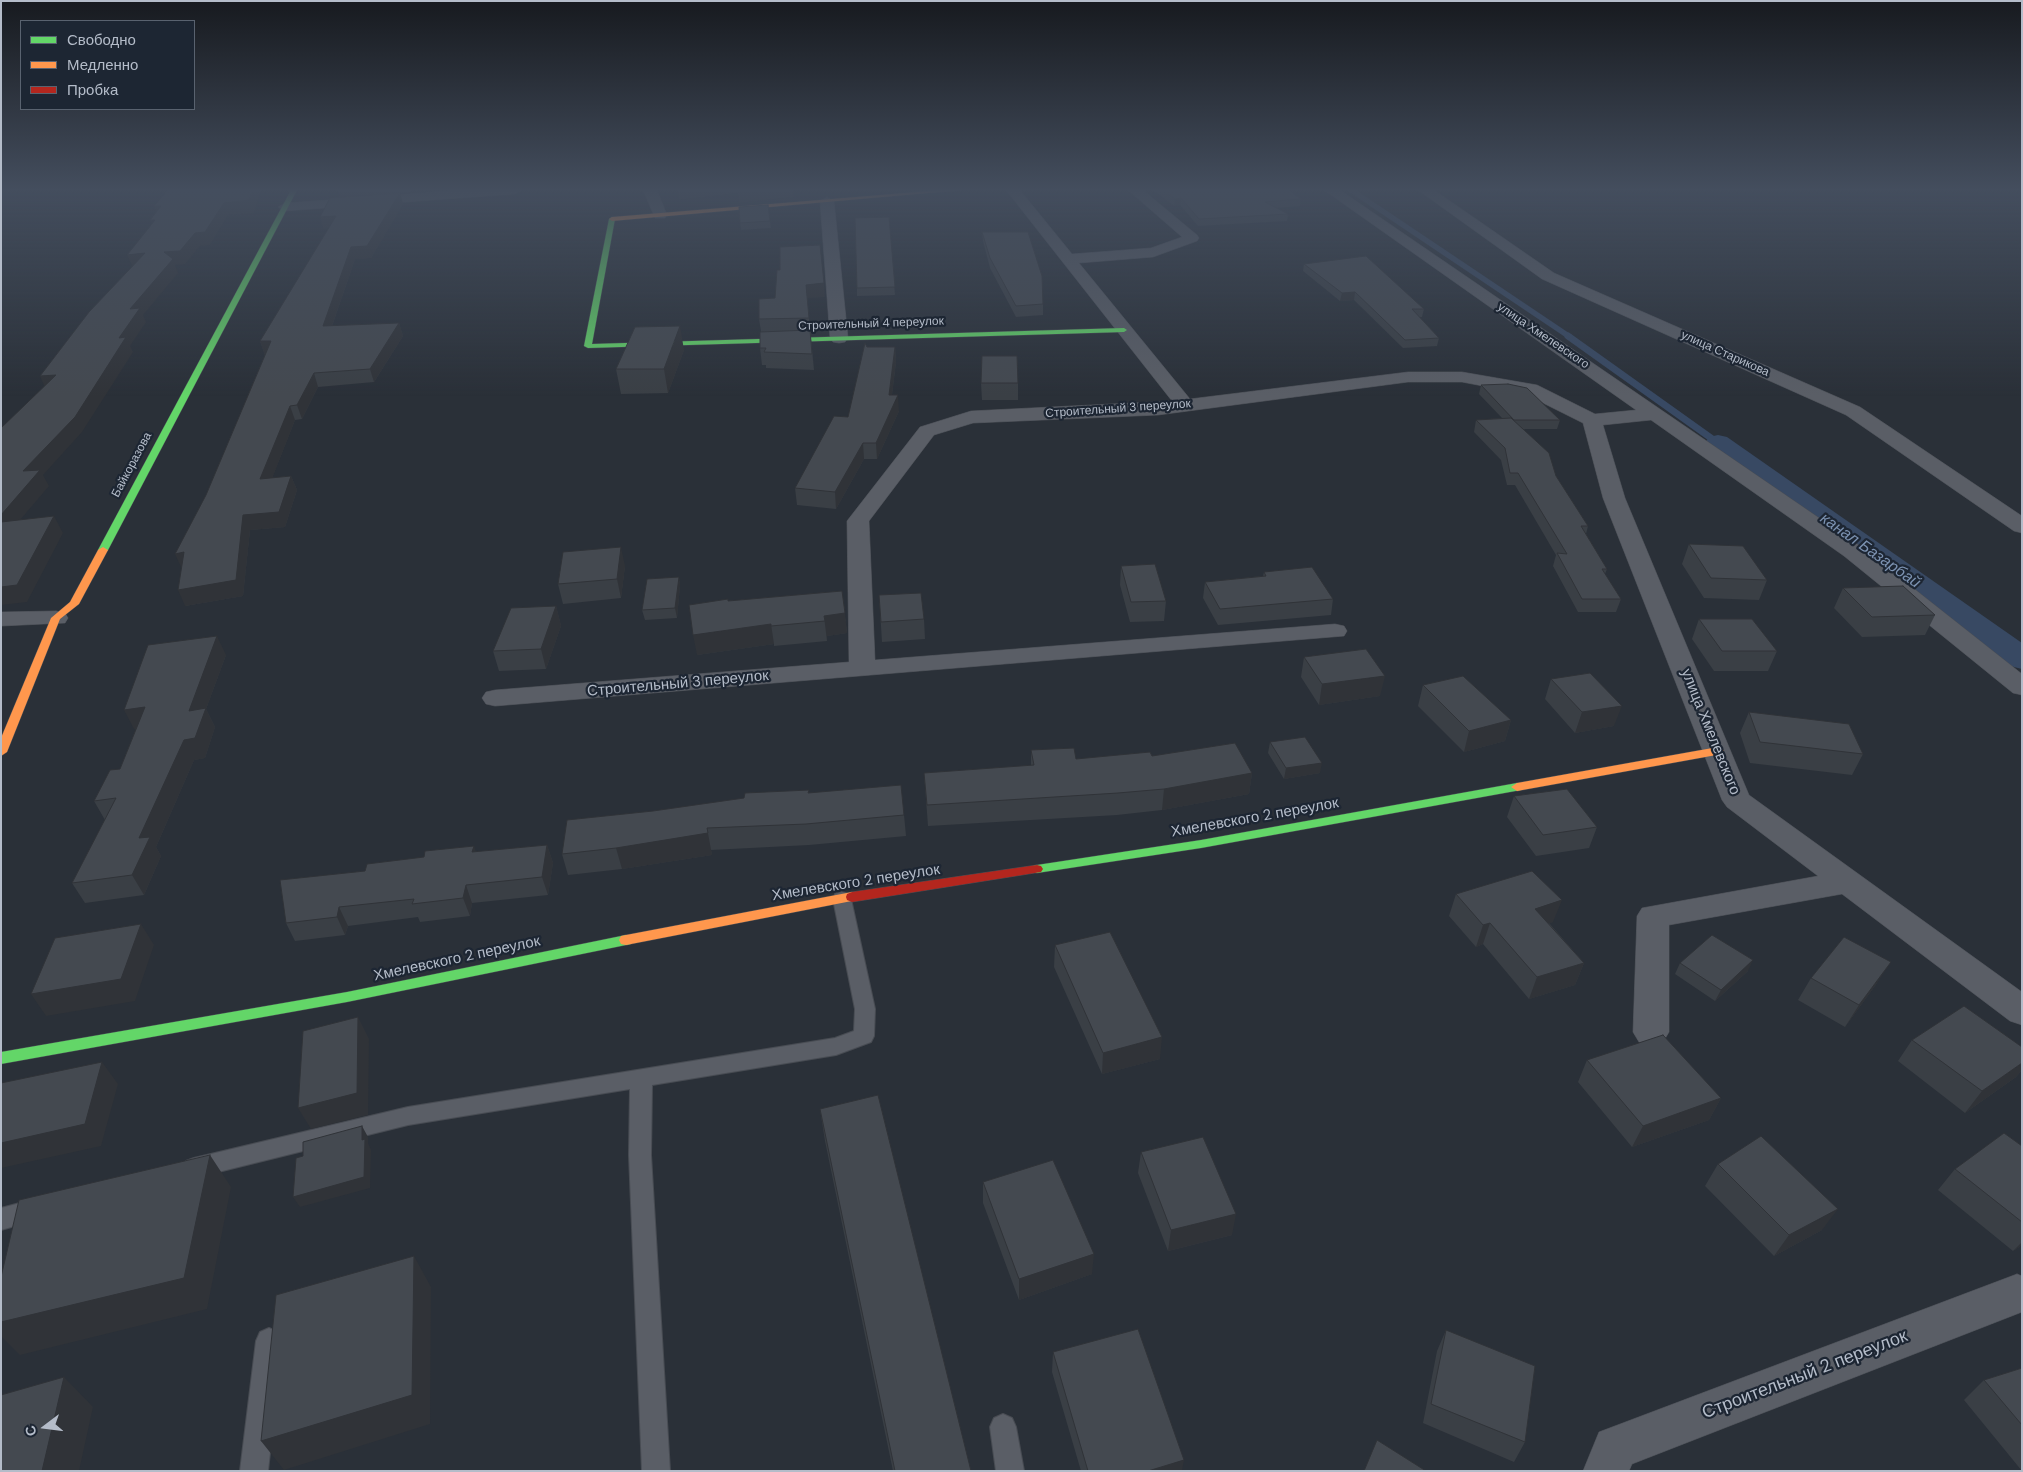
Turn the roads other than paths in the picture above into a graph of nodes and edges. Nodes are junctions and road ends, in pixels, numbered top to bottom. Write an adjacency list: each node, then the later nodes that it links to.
1 (1068, 258): 7 (street)
2 (257, 259): 13 (street, Байкоразова)
3 (603, 259): 8 (street, Строительный 4 переулок)
4 (832, 259): 8 (street)
5 (1431, 259): 10 (street, улица Хмелевского)
6 (1523, 259): 12 (street, улица Старикова)
7 (1124, 330): 8 (street, Строительный 4 переулок); 9 (street)
8 (839, 338)
9 (1185, 405): 11 (street, Строительный 3 переулок); 16 (street, Строительный 3 переулок)
10 (1656, 414): 11 (street); 17 (street, улица Хмелевского)
11 (1592, 420): 19 (street, улица Хмелевского)
12 (2022, 526)
13 (56, 618): 14 (street); 20 (street, Байкоразова)
14 (1, 620)
15 (1334, 631): 16 (street, Строительный 3 переулок)
16 (862, 669): 18 (street, Строительный 3 переулок)
17 (2022, 687)
18 (495, 698)
19 (1718, 751): 21 (street, улица Хмелевского); 22 (street, Хмелевского 2 переулок)
20 (1, 752)
21 (1847, 882): 23 (street, улица Хмелевского); 24 (street)
22 (842, 900): 25 (street, Хмелевского 2 переулок); 26 (lane)
23 (2022, 1011)
24 (1651, 1032)
25 (1, 1058)
26 (641, 1078): 27 (lane); 34 (lane)
27 (173, 1174)
28 (58, 1204): 29 (lane)
29 (1, 1219)
30 (2017, 1294): 36 (street, Строительный 2 переулок)
31 (269, 1340): 33 (lane)
32 (1003, 1427): 35 (lane)
33 (254, 1471)
34 (656, 1471)
35 (1010, 1471)
36 (1606, 1471)

